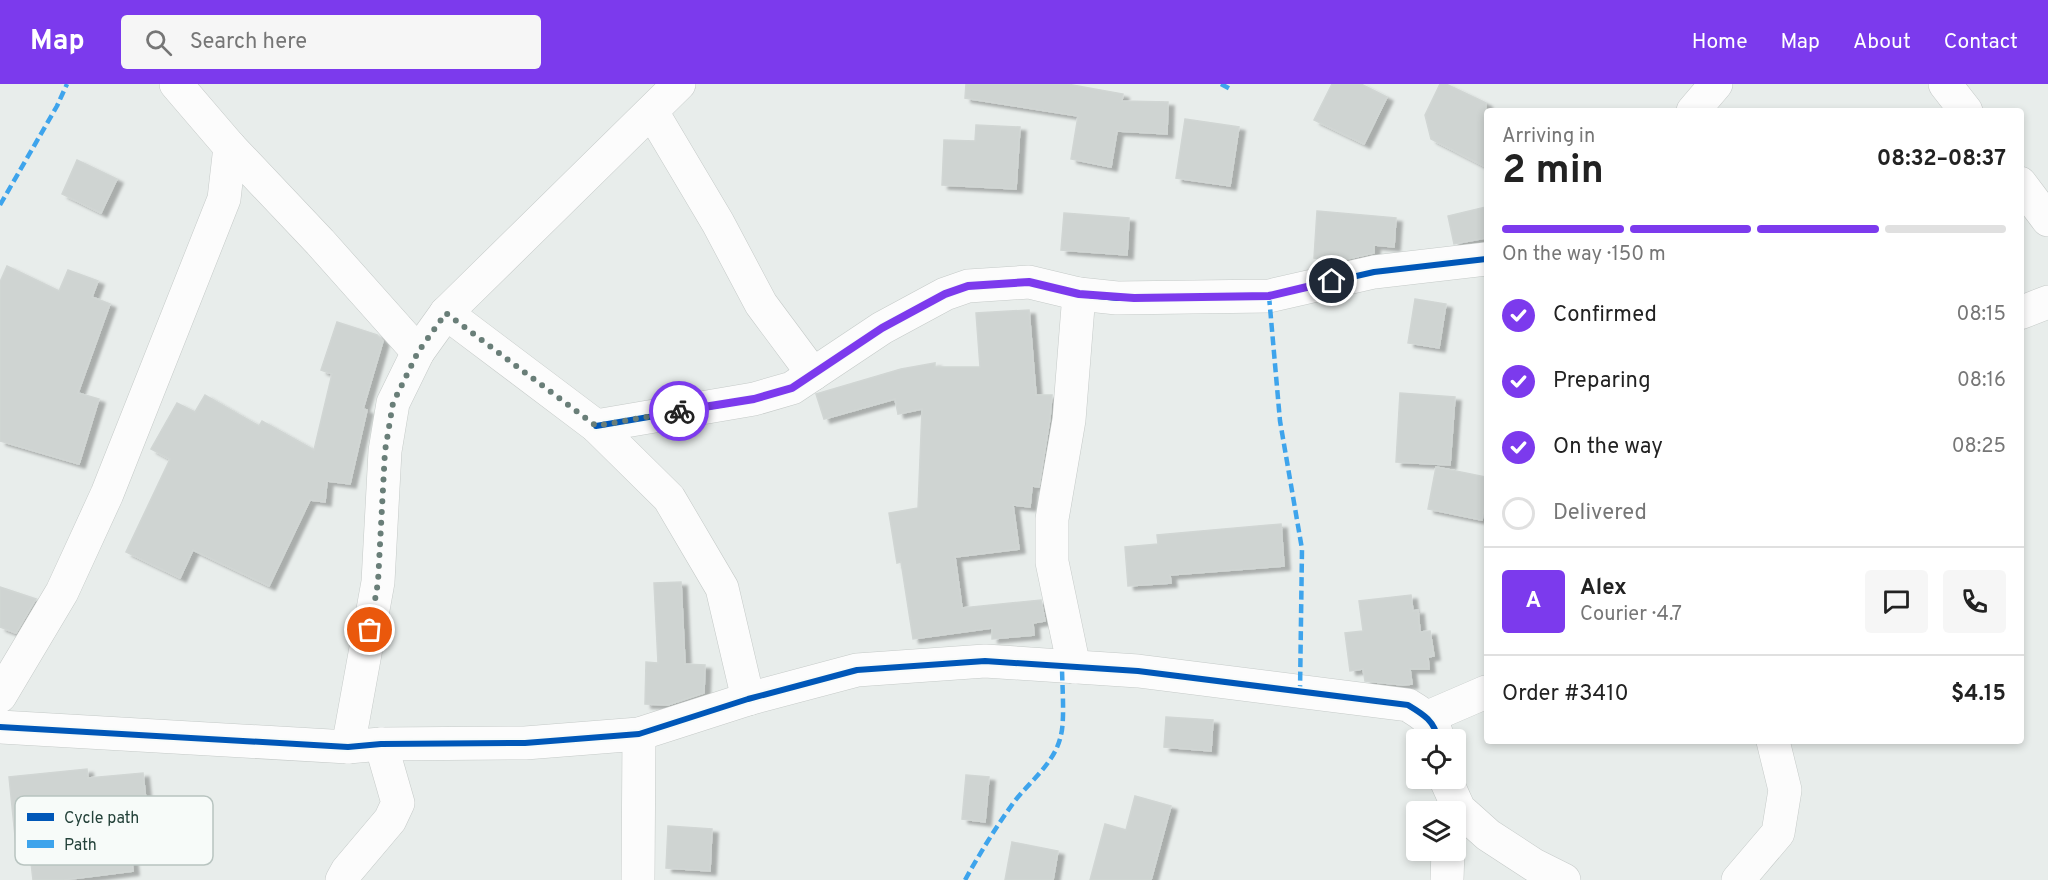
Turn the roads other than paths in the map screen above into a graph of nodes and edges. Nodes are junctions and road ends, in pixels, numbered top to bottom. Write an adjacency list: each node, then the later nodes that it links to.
1 (177, 84): 8 (street)
2 (679, 84): 7 (street)
3 (1716, 84): 5 (street)
4 (1945, 84): 6 (street)
5 (1696, 108)
6 (1964, 108)
7 (652, 112): 15 (street); 17 (street)
8 (230, 147): 16 (street); 21 (street)
9 (2024, 188): 10 (street)
10 (2048, 220)
11 (1484, 259): 12 (street)
12 (1079, 294): 17 (street); 19 (street)
13 (2048, 302): 14 (street)
14 (2024, 311)
15 (446, 313): 16 (street); 18 (street)
16 (418, 352): 28 (street)
17 (813, 374): 18 (street)
18 (596, 426): 22 (street)
19 (1074, 667): 22 (street); 24 (street)
20 (1484, 693): 24 (street)
21 (0, 696)
22 (748, 699): 25 (street)
23 (0, 727): 28 (street)
24 (1433, 728)
25 (639, 734): 26 (street); 32 (street)
26 (381, 744): 28 (street); 31 (street)
27 (1774, 744): 35 (street)
28 (348, 747)
29 (1445, 790): 34 (street)
30 (1448, 861): 33 (street)
31 (342, 880)
32 (643, 880)
33 (1447, 880)
34 (1564, 880)
35 (1738, 880)

